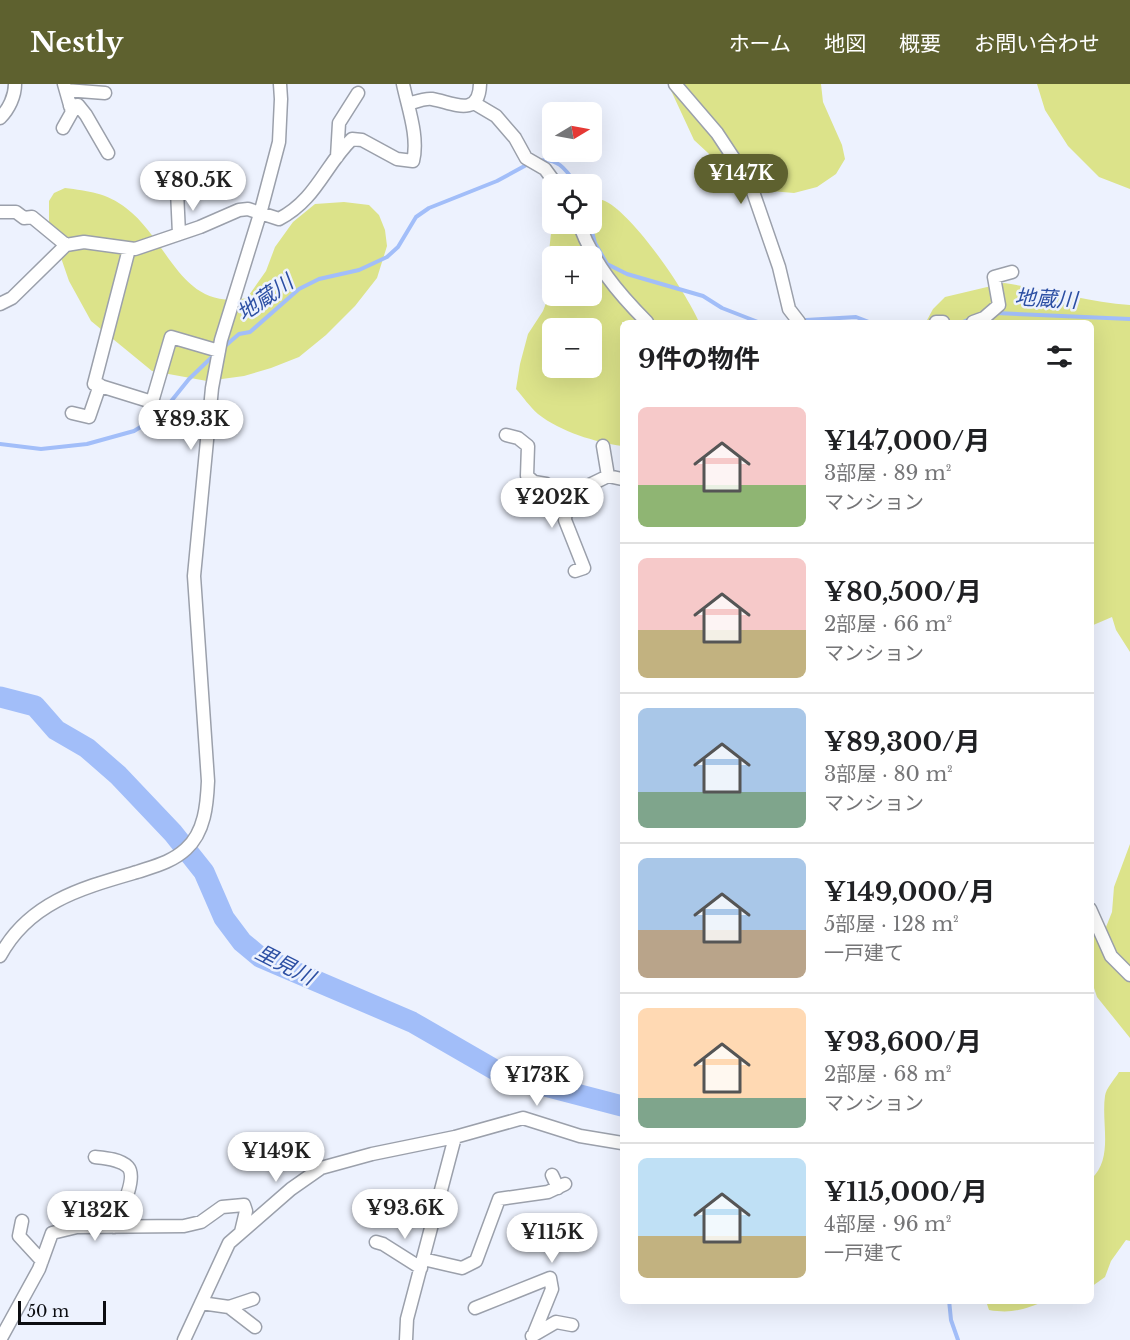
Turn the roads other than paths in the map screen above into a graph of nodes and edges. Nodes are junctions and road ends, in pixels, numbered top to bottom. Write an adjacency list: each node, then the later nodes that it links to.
1 (15, 84): 12 (street)
2 (280, 84): 19 (street)
3 (403, 84): 10 (street)
4 (480, 84): 9 (street)
5 (675, 84): 27 (street)
6 (65, 87): 7 (street); 11 (street)
7 (105, 93)
8 (358, 93): 15 (street)
9 (474, 103): 10 (street); 16 (street)
10 (408, 104): 15 (street)
11 (70, 106): 13 (street); 14 (street)
12 (0, 118)
13 (63, 128)
14 (108, 153)
15 (337, 157): 19 (street)
16 (549, 174)
17 (177, 191): 20 (street)
18 (0, 212): 22 (street)
19 (260, 214): 20 (street); 29 (street)
20 (179, 234): 23 (street)
21 (583, 234): 26 (street)
22 (66, 245): 23 (street); 25 (street)
23 (129, 249): 30 (street)
24 (1012, 272): 28 (street)
25 (0, 304)
26 (645, 320)
27 (797, 320)
28 (978, 320)
29 (219, 351): 30 (street); 39 (street)
30 (100, 385): 31 (street)
31 (72, 413)
32 (506, 435): 36 (street)
33 (603, 447): 34 (street)
34 (608, 476): 35 (street); 36 (street)
35 (620, 479)
36 (567, 496): 37 (street)
37 (575, 571)
38 (1094, 918): 40 (street)
39 (0, 956)
40 (1130, 975)
41 (455, 1137): 42 (street); 47 (street); 50 (street)
42 (620, 1143)
43 (95, 1157): 46 (street)
44 (552, 1175): 50 (street)
45 (22, 1221): 49 (street)
46 (114, 1227): 47 (street); 49 (street)
47 (241, 1232): 52 (street)
48 (376, 1242): 50 (street)
49 (42, 1261): 58 (street)
50 (422, 1264): 60 (street)
51 (253, 1299): 53 (street)
52 (201, 1303): 53 (street); 59 (street)
53 (229, 1307): 56 (street)
54 (476, 1308): 57 (street)
55 (573, 1325): 57 (street)
56 (255, 1327)
57 (529, 1338)
58 (0, 1340)
59 (184, 1340)
60 (406, 1340)

